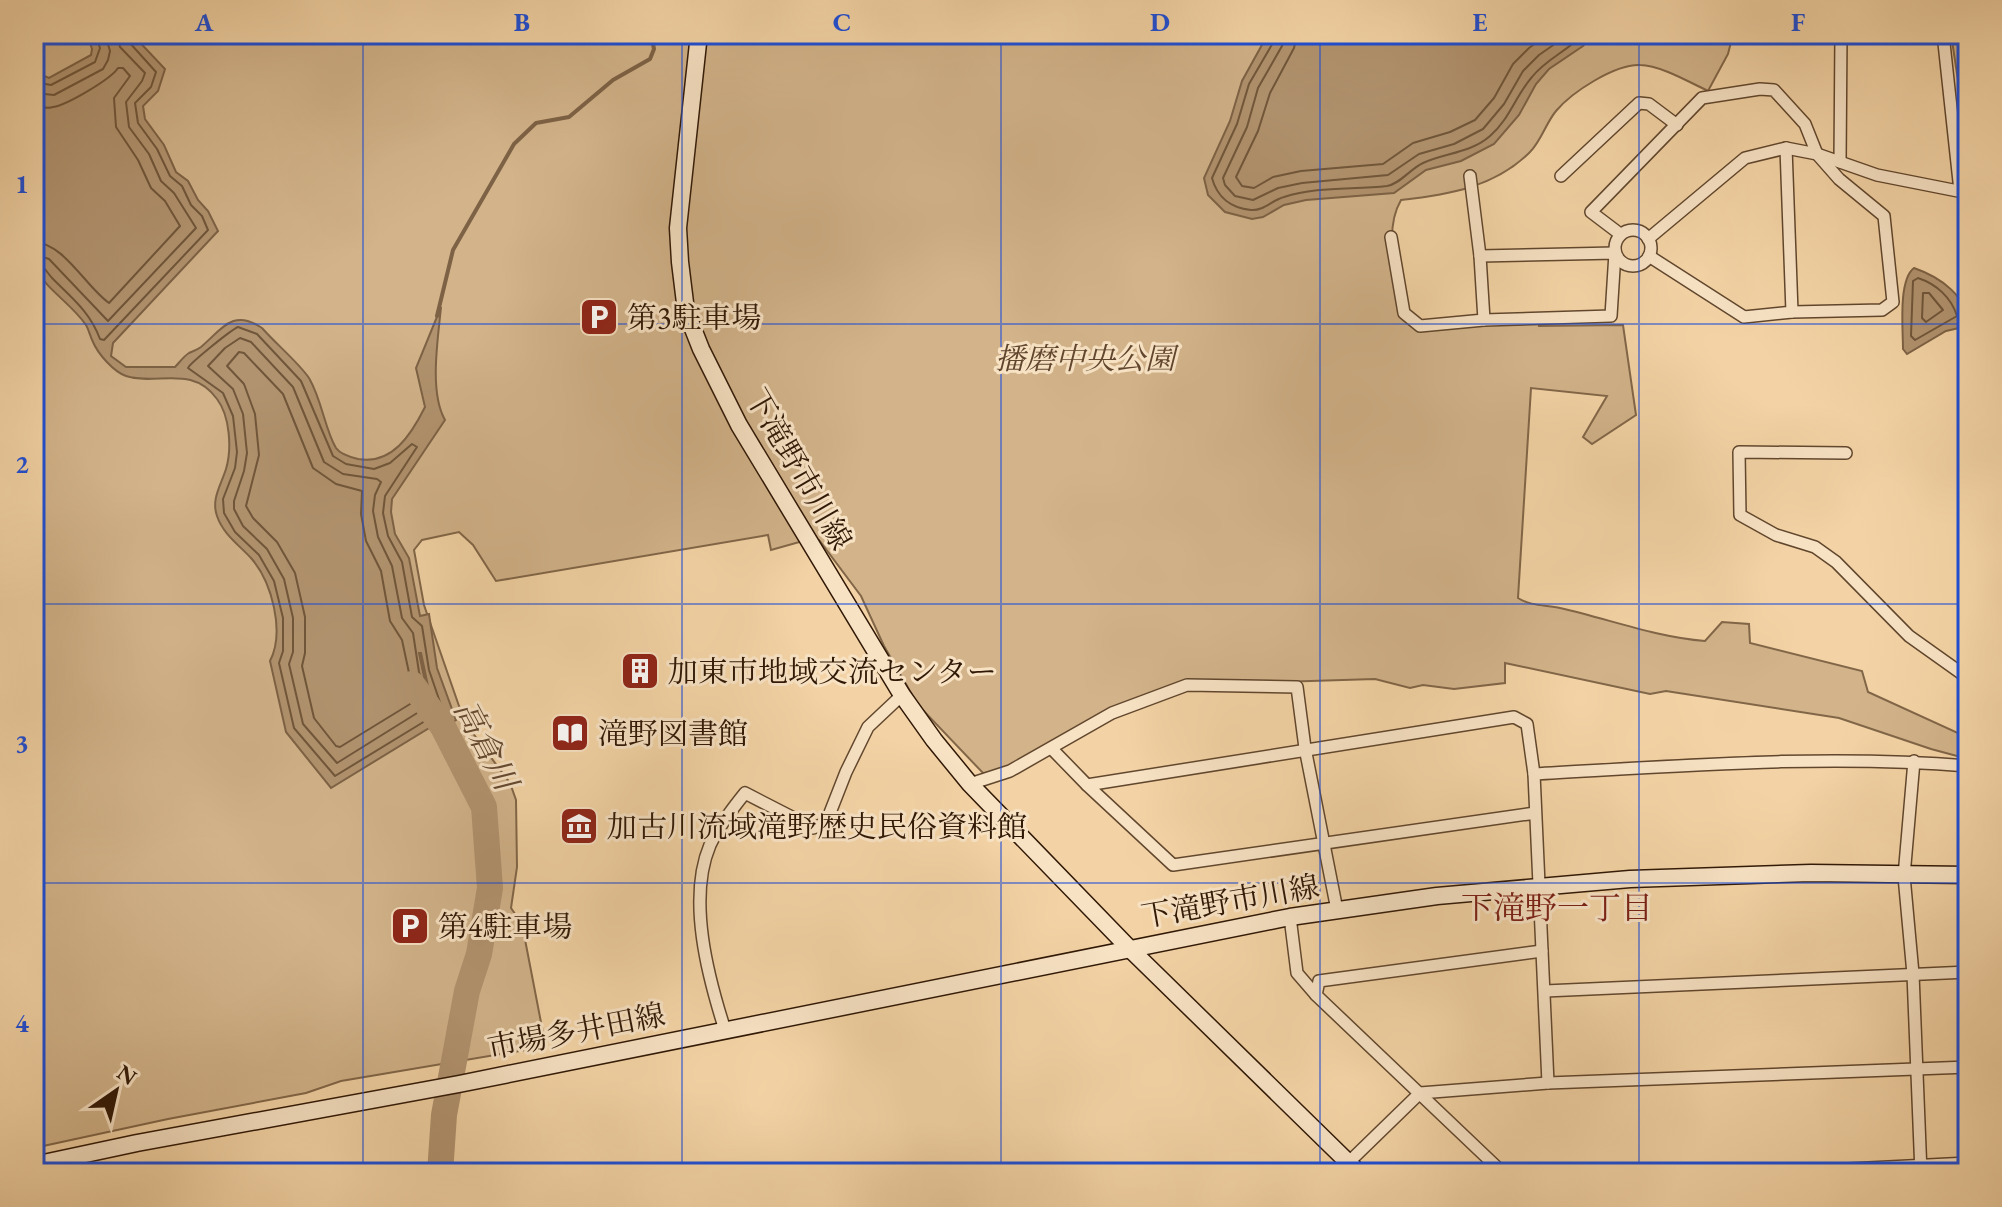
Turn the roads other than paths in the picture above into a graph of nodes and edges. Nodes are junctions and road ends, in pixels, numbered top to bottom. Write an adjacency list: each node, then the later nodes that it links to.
1 (699, 34): 21 (main road, 下滝野市川線)
2 (1841, 34): 7 (street)
3 (1943, 34): 10 (street)
4 (1677, 125): 6 (street); 9 (street); 11 (street)
5 (1786, 148): 6 (street); 13 (street); 17 (street)
6 (1817, 154): 7 (street); 17 (street)
7 (1840, 162): 10 (street)
8 (1470, 176): 15 (street)
9 (1561, 176)
10 (1964, 192)
11 (1620, 234): 13 (street); 14 (street)
12 (1391, 237): 18 (street)
13 (1648, 239): 16 (street)
14 (1615, 253): 15 (street); 16 (street); 18 (street)
15 (1480, 256): 18 (street)
16 (1649, 256): 17 (street)
17 (1792, 312)
18 (1484, 320)
19 (1846, 453): 20 (street)
20 (1968, 678)
21 (902, 695): 27 (main road, 下滝野市川線); 42 (street)
22 (1305, 748): 23 (street); 26 (street); 28 (street); 30 (street)
23 (1052, 749): 27 (street); 28 (street)
24 (1914, 761): 25 (street); 26 (street); 32 (street)
25 (1968, 766)
26 (1534, 774): 29 (street)
27 (970, 784): 36 (main road, 下滝野市川線)
28 (1087, 785): 30 (street)
29 (1535, 813): 30 (street); 33 (street)
30 (1324, 843): 34 (street)
31 (1968, 875): 32 (main road, 下滝野市川線)
32 (1904, 876): 33 (main road, 下滝野市川線); 39 (street)
33 (1537, 887): 34 (main road, 下滝野市川線); 37 (street)
34 (1337, 910): 35 (main road, 下滝野市川線)
35 (1290, 917): 36 (main road, 下滝野市川線); 41 (street)
36 (1129, 948): 42 (main road, 市場多井田線); 49 (main road)
37 (1542, 951): 40 (street); 41 (street)
38 (1968, 972): 39 (street)
39 (1913, 974): 40 (street); 44 (street)
40 (1545, 991): 45 (street)
41 (1316, 995): 46 (street)
42 (725, 1030): 48 (main road, 市場多井田線)
43 (1968, 1067): 44 (street)
44 (1916, 1070): 45 (street); 50 (street)
45 (1548, 1083): 46 (street)
46 (1420, 1093): 49 (street); 51 (street)
47 (1968, 1163): 50 (street)
48 (34, 1165)
49 (1354, 1168)
50 (1921, 1169): 52 (street)
51 (1503, 1173)
52 (1766, 1173)

